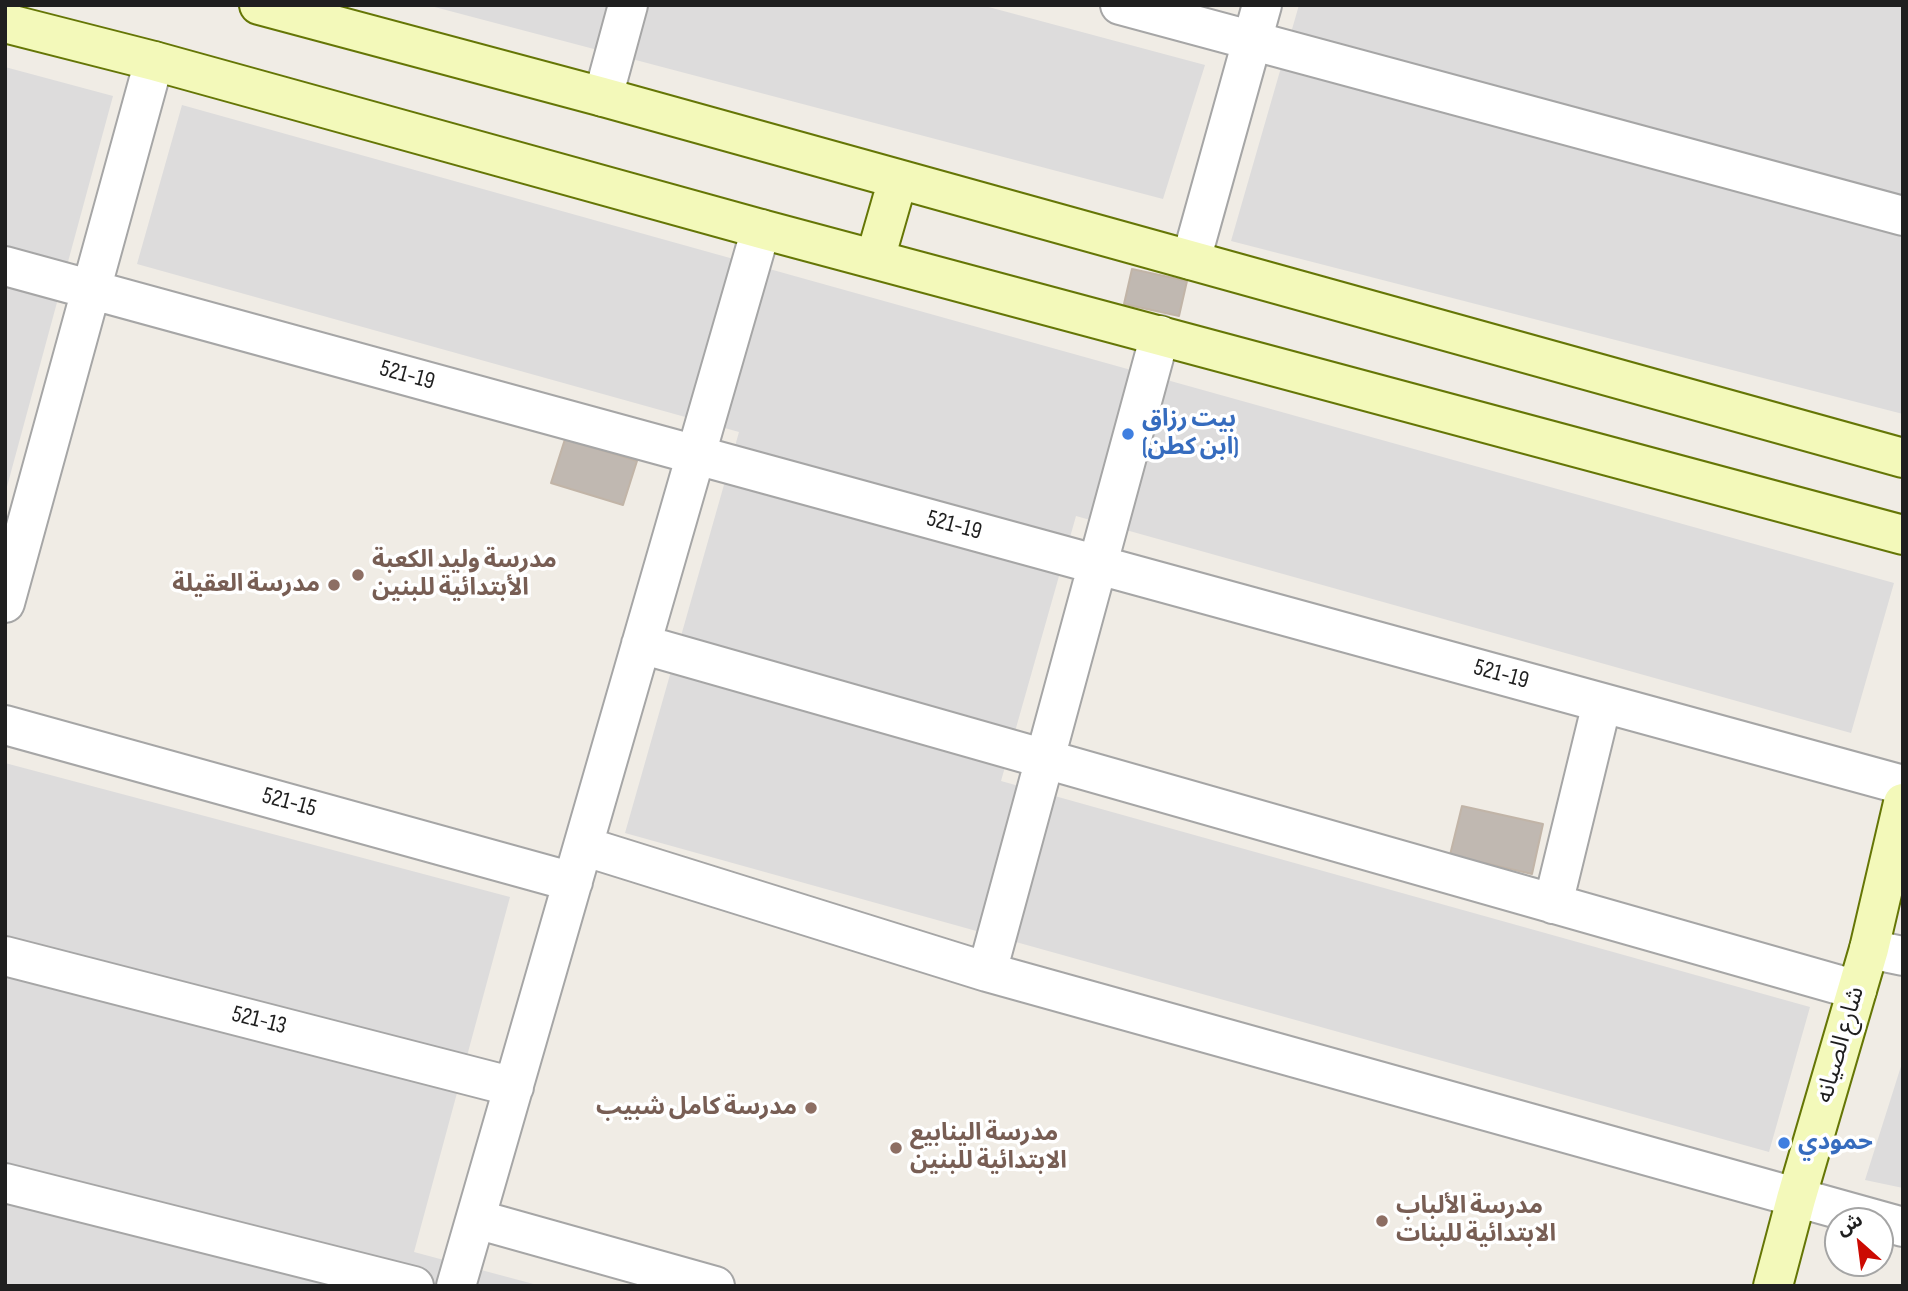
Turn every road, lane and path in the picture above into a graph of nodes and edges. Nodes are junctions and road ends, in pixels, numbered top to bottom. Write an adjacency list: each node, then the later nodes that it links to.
1 (258, 5): 7 (street)
2 (628, 5): 7 (street)
3 (1120, 5): 5 (street)
4 (5, 23): 6 (street)
5 (1257, 23): 9 (street); 12 (street)
6 (154, 61): 10 (street); 14 (street)
7 (603, 97): 8 (street)
8 (898, 178): 11 (street); 12 (street)
9 (1903, 216)
10 (761, 229): 11 (street); 16 (street)
11 (875, 259): 15 (street)
12 (1191, 260): 17 (street)
13 (5, 266): 14 (street, 521-19)
14 (92, 289): 16 (street, 521-19); 18 (street)
15 (1160, 335): 19 (street); 20 (street)
16 (695, 455): 20 (street, 521-19); 22 (street)
17 (1903, 458)
18 (19, 496): 21 (street)
19 (1903, 535)
20 (1098, 565): 23 (street, 521-19); 25 (street)
21 (5, 603)
22 (641, 644): 25 (street); 28 (street)
23 (1602, 703): 26 (street, 521-19); 30 (street)
24 (5, 724): 29 (street, 521-15)
25 (1045, 759): 30 (street); 33 (street)
26 (1903, 785)
27 (1903, 803): 31 (street, شارع الصيانه)
28 (583, 846): 29 (street); 33 (street)
29 (573, 882): 35 (street)
30 (1553, 904): 34 (street)
31 (1886, 953): 34 (street, شارع الصيانه)
32 (5, 956): 35 (street, 521-13)
33 (987, 972): 37 (street)
34 (1857, 990): 37 (street, شارع الصيانه)
35 (514, 1087): 38 (street)
36 (5, 1183): 41 (street)
37 (1796, 1199): 39 (street); 44 (street, شارع الصيانه)
38 (476, 1219): 40 (street); 42 (street)
39 (1903, 1227)
40 (608, 1271): 43 (street)
41 (414, 1286)
42 (456, 1286)
43 (715, 1286)
44 (1773, 1286)

